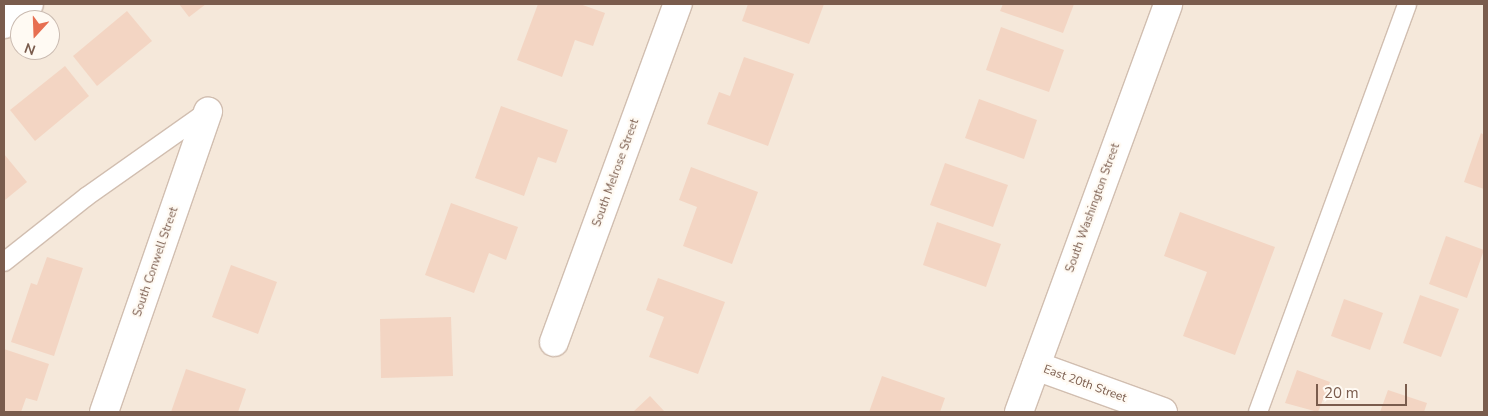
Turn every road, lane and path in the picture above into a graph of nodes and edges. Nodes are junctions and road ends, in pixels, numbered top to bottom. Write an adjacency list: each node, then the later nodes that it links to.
1 (29, 4): 5 (street)
2 (678, 4): 8 (street, South Melrose Street)
3 (1168, 4): 9 (street, South Washington Street)
4 (1406, 4): 13 (lane)
5 (4, 24)
6 (208, 111): 7 (lane); 10 (street, South Conwell Street)
7 (4, 262)
8 (554, 342)
9 (1036, 366): 11 (street, South Washington Street); 12 (street, East 20th Street)
10 (104, 412)
11 (1019, 412)
12 (1163, 412)
13 (1258, 412)

